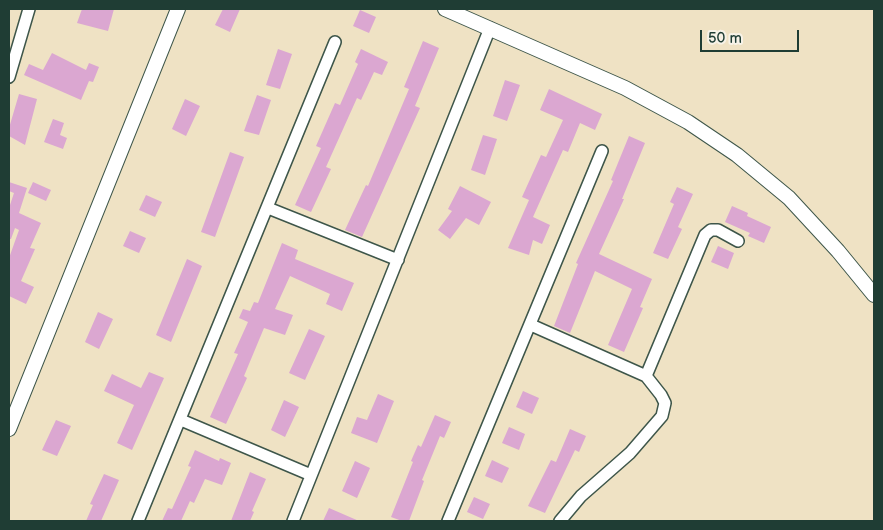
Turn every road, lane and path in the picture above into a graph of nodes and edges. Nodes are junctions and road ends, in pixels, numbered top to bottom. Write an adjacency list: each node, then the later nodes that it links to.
1 (29, 9): 6 (street)
2 (178, 9): 15 (street)
3 (445, 9): 4 (street)
4 (490, 28): 10 (street); 11 (street)
5 (336, 42): 8 (street)
6 (9, 77)
7 (602, 150): 12 (street)
8 (268, 208): 10 (street); 14 (street)
9 (738, 241): 13 (street)
10 (398, 260): 16 (street)
11 (874, 295)
12 (531, 325): 13 (street); 19 (street)
13 (646, 376): 20 (street)
14 (181, 420): 16 (street); 17 (street)
15 (9, 429)
16 (311, 475): 18 (street)
17 (138, 521)
18 (292, 521)
19 (448, 521)
20 (560, 521)

